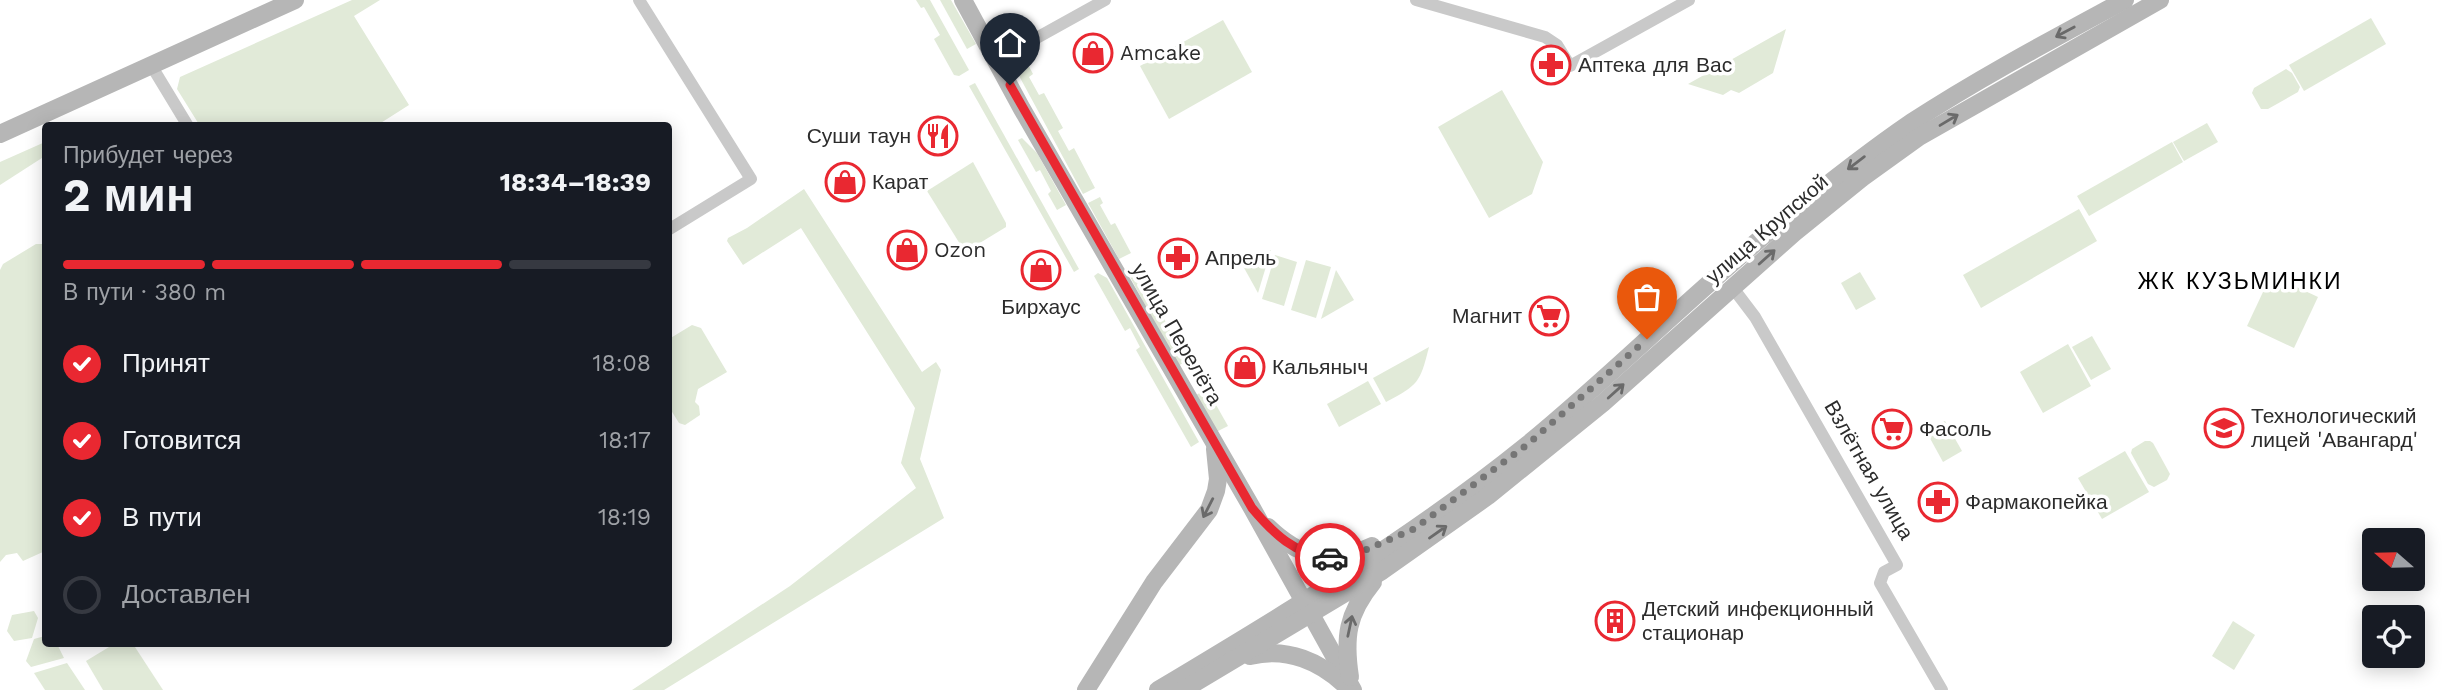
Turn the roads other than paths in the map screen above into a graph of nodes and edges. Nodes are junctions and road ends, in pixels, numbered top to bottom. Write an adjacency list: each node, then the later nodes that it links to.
1 (295, 0): 10 (main road)
2 (639, 0): 13 (street)
3 (963, 0): 9 (main road, улица Перелёта)
4 (1105, 0): 9 (street)
5 (1416, 0): 6 (street)
6 (1689, 0)
7 (2125, 0): 14 (main road, улица Крупской, one-way to 14)
8 (2160, 0): 15 (main road, улица Крупской, one-way to 8)
9 (997, 60): 16 (main road, улица Перелёта)
10 (151, 65): 11 (street); 12 (main road)
11 (186, 122)
12 (0, 134)
13 (672, 228)
14 (1720, 274): 15 (main road, Взлётная улица); 18 (main road, улица Крупской)
15 (1732, 288): 19 (main road, улица Крупской, one-way to 15); 26 (street, Взлётная улица)
16 (1214, 442): 17 (main road, улица Перелёта); 22 (main road, one-way to 22)
17 (1252, 508): 18 (main road); 20 (main road, улица Перелёта)
18 (1414, 529): 20 (main road, улица Крупской)
19 (1382, 571): 20 (main road, улица Крупской); 25 (main road, one-way to 19)
20 (1307, 607): 21 (main road, улица Крупской); 23 (main road, улица Крупской); 25 (main road, улица Перелёта)
21 (1233, 661): 24 (main road, улица Крупской); 25 (main road)
22 (1086, 690)
23 (1158, 690)
24 (1183, 690)
25 (1352, 690)
26 (1942, 690)

